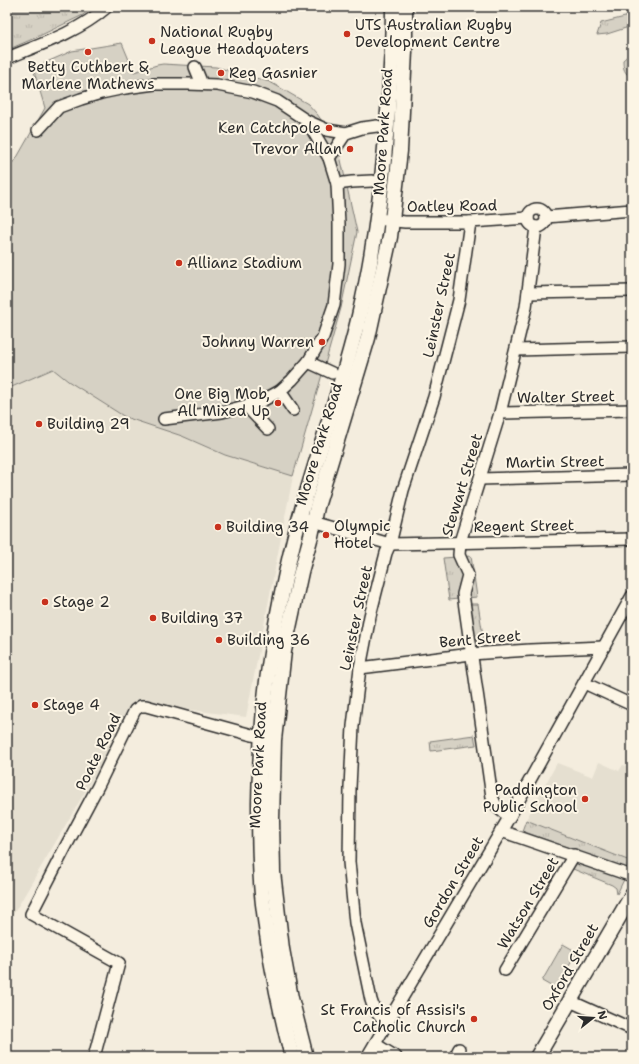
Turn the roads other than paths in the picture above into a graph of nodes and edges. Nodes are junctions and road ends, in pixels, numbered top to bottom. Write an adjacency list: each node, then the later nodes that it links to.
1 (107, 7): 4 (street)
2 (393, 7): 17 (main road, Moore Park Road)
3 (405, 7): 18 (main road, Moore Park Road)
4 (7, 58)
5 (195, 67): 6 (street)
6 (202, 84): 7 (street); 9 (street)
7 (307, 121): 10 (street); 11 (street)
8 (377, 126): 10 (street)
9 (38, 130)
10 (346, 133): 11 (street)
11 (329, 158): 13 (street)
12 (372, 181): 13 (street)
13 (337, 184): 25 (street)
14 (632, 210): 15 (street)
15 (546, 217): 16 (street); 20 (street)
16 (528, 218): 19 (street, Oatley Road); 20 (street)
17 (377, 220): 18 (street, Oatley Road); 36 (main road, Moore Park Road)
18 (392, 222): 19 (street, Oatley Road); 37 (main road, Moore Park Road)
19 (470, 222): 40 (street, Leinster Street)
20 (536, 227): 22 (street, Stewart Street)
21 (632, 291): 22 (street)
22 (528, 293): 24 (street, Stewart Street)
23 (632, 347): 24 (street)
24 (516, 350): 31 (street, Stewart Street)
25 (308, 362): 26 (street); 27 (street)
26 (332, 373)
27 (280, 391): 28 (street); 29 (street)
28 (246, 406): 32 (street); 33 (street)
29 (293, 410)
30 (632, 410): 31 (street, Walter Street)
31 (500, 413): 35 (street, Stewart Street)
32 (164, 419)
33 (268, 429)
34 (632, 475): 35 (street, Martin Street)
35 (480, 478): 39 (street, Stewart Street)
36 (300, 518): 37 (street, Regent Street); 47 (main road, Moore Park Road)
37 (314, 522): 40 (street, Regent Street); 47 (main road, Moore Park Road)
38 (632, 539): 39 (street, Regent Street)
39 (460, 542): 40 (street, Regent Street); 43 (street, Stewart Street)
40 (390, 544): 44 (street, Leinster Street)
41 (632, 596): 42 (street, Gordon Street)
42 (604, 646): 43 (street, Bent Street); 45 (street, Gordon Street)
43 (471, 654): 44 (street, Bent Street); 48 (street, Stewart Street)
44 (360, 668): 56 (street, Leinster Street)
45 (584, 683): 46 (street); 48 (street, Gordon Street)
46 (632, 705)
47 (268, 738): 59 (street, Poate Road); 60 (main road, Moore Park Road); 61 (main road, Moore Park Road)
48 (510, 816): 49 (street, Gordon Street)
49 (502, 831): 50 (street, Watson Street); 56 (street, Gordon Street)
50 (574, 855): 51 (street); 54 (street, Watson Street)
51 (632, 876)
52 (632, 895): 55 (main road, Oxford Street)
53 (632, 911): 55 (main road, Oxford Street)
54 (505, 970)
55 (573, 1003): 57 (street); 64 (main road, Oxford Street); 65 (main road, Oxford Street)
56 (386, 1024): 58 (street, Gordon Street)
57 (632, 1030)
58 (375, 1044): 62 (street, Gordon Street); 63 (street)
59 (94, 1057)
60 (292, 1057)
61 (306, 1057)
62 (367, 1057)
63 (396, 1057)
64 (537, 1057)
65 (546, 1057)

